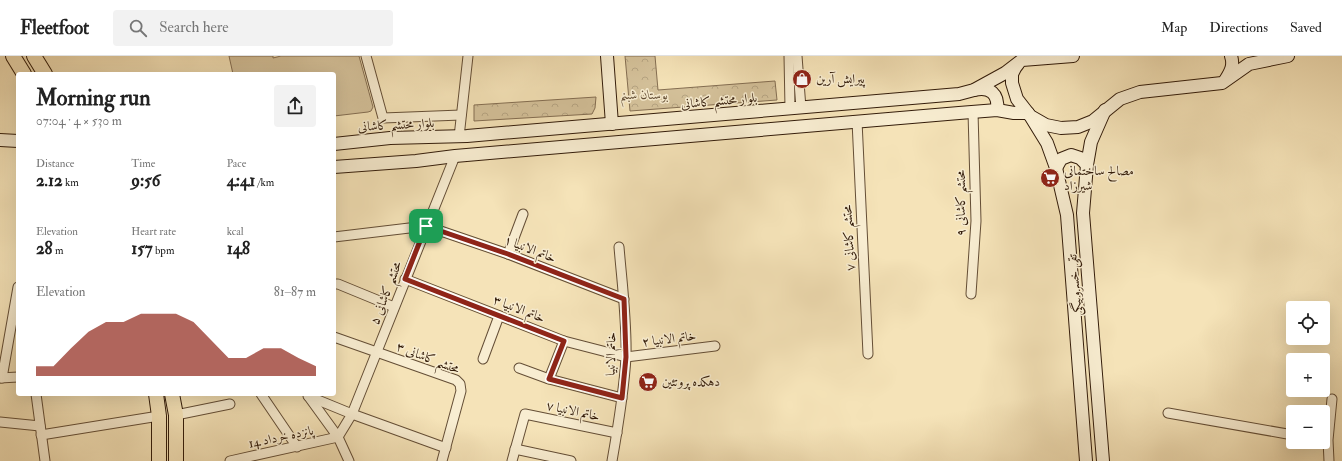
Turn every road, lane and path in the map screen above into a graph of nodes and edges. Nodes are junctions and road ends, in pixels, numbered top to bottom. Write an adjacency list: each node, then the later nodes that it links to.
1 (13, 56): 12 (main road)
2 (34, 56): 13 (main road)
3 (366, 56): 20 (street)
4 (468, 56): 20 (street)
5 (607, 56): 23 (main road)
6 (789, 56): 16 (street)
7 (797, 56): 16 (street)
8 (1073, 56): 11 (main road)
9 (1231, 56): 14 (main road)
10 (1288, 56): 14 (main road)
11 (1025, 59): 15 (main road, بلوار محتشم کاشانی); 21 (main road, تقی خسروبیگی)
12 (23, 72)
13 (44, 72)
14 (1222, 83): 18 (main road)
15 (974, 90): 16 (main road, بلوار محتشم کاشانی); 17 (main road)
16 (796, 108): 23 (main road, بلوار محتشم کاشانی)
17 (997, 110): 19 (main road); 21 (main road)
18 (1105, 110): 21 (main road); 29 (main road, تقی خسروبیگی)
19 (973, 112): 22 (main road); 39 (street, محتشم کاشانی ۹)
20 (462, 115): 24 (street)
21 (1030, 115): 31 (main road, تقی خسروبیگی)
22 (857, 121): 28 (main road); 48 (street, محتشم کاشانی ۷)
23 (612, 124): 24 (main road, بلوار محتشم کاشانی)
24 (459, 137): 27 (main road, بلوار محتشم کاشانی)
25 (0, 140): 26 (main road)
26 (16, 141)
27 (336, 144)
28 (455, 156): 30 (main road); 33 (street, محتشم کاشانی ۵)
29 (1087, 165): 31 (main road); 90 (main road, تقی خسروبیگی)
30 (336, 167)
31 (1056, 168): 89 (main road, تقی خسروبیگی)
32 (523, 214): 36 (street)
33 (426, 226): 34 (street); 36 (street, خاتم الانبیا ۱); 37 (street, محتشم کاشانی ۵)
34 (336, 237)
35 (619, 247): 41 (street, خاتم الانبیا)
36 (508, 254): 41 (street, خاتم الانبیا ۱)
37 (405, 279): 42 (street, محتشم کاشانی ۵); 43 (street, خاتم الانبیا ۳)
38 (336, 284): 42 (street)
39 (971, 294)
40 (16, 298): 53 (street)
41 (624, 299): 49 (street, خاتم الانبیا)
42 (394, 307): 47 (street, محتشم کاشانی ۵)
43 (499, 316): 45 (street, خاتم الانبیا ۳); 50 (street)
44 (336, 338): 47 (street, محتشم کاشانی ۳)
45 (564, 341): 49 (street, خاتم الانبیا ۳); 54 (street)
46 (715, 346): 49 (street, خاتم الانبیا ۲)
47 (377, 352): 66 (street, محتشم کاشانی ۵); 75 (street, محتشم کاشانی ۳)
48 (868, 354)
49 (626, 357): 61 (street, خاتم الانبیا)
50 (483, 359)
51 (519, 368): 54 (street)
52 (16, 377): 53 (street)
53 (1, 378)
54 (549, 379): 61 (street)
55 (36, 396): 70 (street)
56 (156, 396): 68 (main road)
57 (172, 396): 67 (main road)
58 (262, 396): 74 (street)
59 (308, 396): 73 (street)
60 (309, 396): 66 (street)
61 (622, 398): 71 (street, خاتم الانبیا)
62 (1332, 399): 65 (street)
63 (230, 404): 67 (street)
64 (1168, 413): 72 (street)
65 (1330, 413)
66 (352, 414): 73 (street, محتشم کاشانی ۵); 75 (street)
67 (176, 415): 81 (main road)
68 (159, 416): 70 (street); 80 (main road)
69 (0, 422): 70 (street)
70 (41, 430): 79 (street)
71 (616, 433): 76 (street, خاتم الانبیا ۷); 88 (street, خاتم الانبیا)
72 (1286, 434)
73 (338, 437): 74 (street, پانزده خرداد 14); 84 (street)
74 (296, 447): 78 (street, پانزده خرداد 14)
75 (446, 448): 85 (street, محتشم کاشانی ۳)
76 (515, 449): 86 (street); 87 (street)
77 (1327, 449): 91 (street)
78 (268, 453): 82 (street, پانزده خرداد 14); 83 (street)
79 (45, 461)
80 (159, 461)
81 (176, 461)
82 (230, 461)
83 (274, 461)
84 (349, 461)
85 (442, 461)
86 (512, 461)
87 (571, 461)
88 (612, 461)
89 (1086, 461)
90 (1103, 461)
91 (1329, 461)

